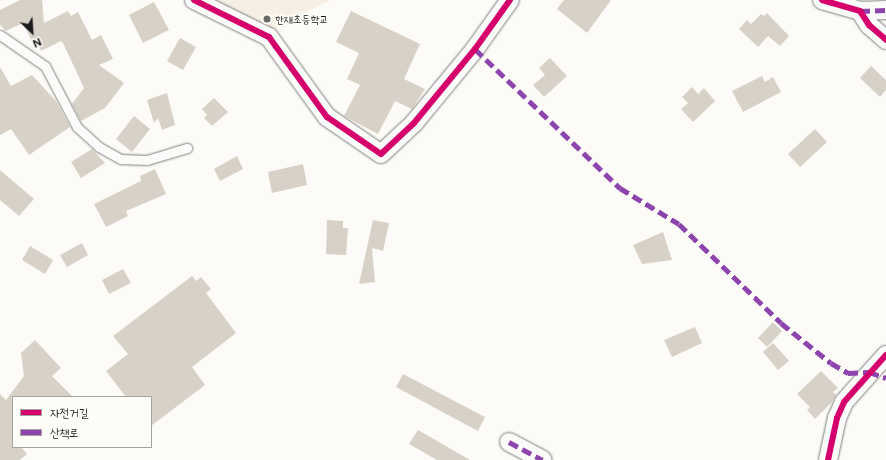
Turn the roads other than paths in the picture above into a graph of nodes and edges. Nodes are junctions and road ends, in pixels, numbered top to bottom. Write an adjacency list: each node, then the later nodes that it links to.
1 (194, 0): 2 (street)
2 (510, 0)
3 (822, 0): 5 (street)
4 (886, 10): 5 (street)
5 (860, 11): 7 (street)
6 (0, 36): 8 (lane)
7 (886, 40)
8 (187, 148)
9 (886, 355): 12 (street)
10 (509, 442): 11 (street)
11 (543, 460)
12 (828, 460)

